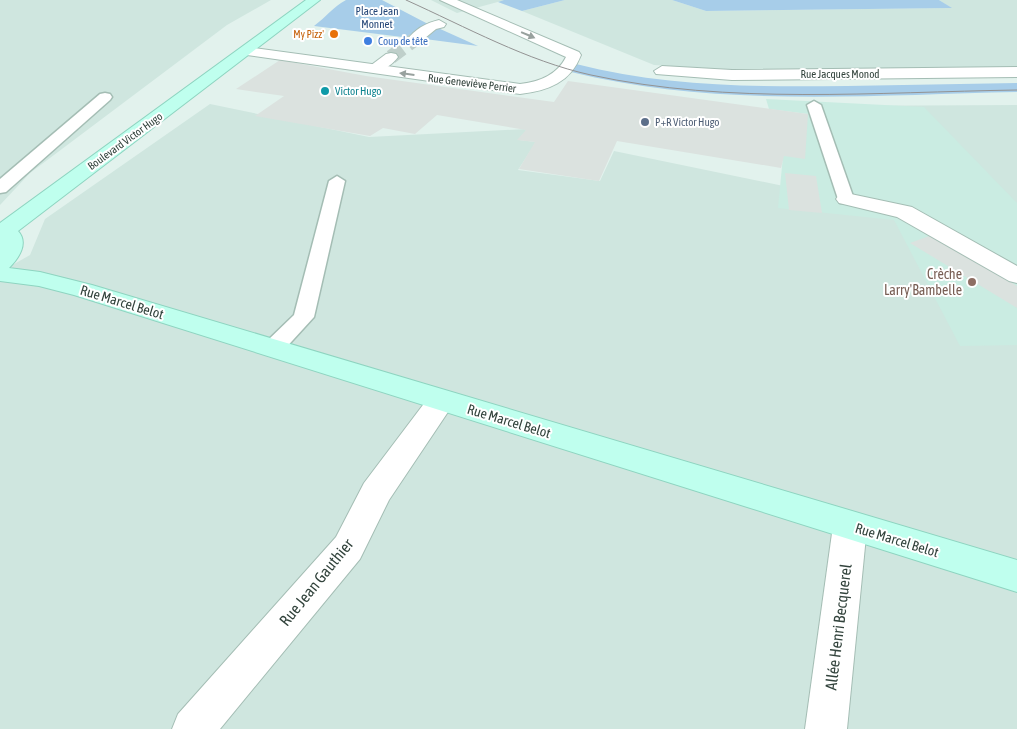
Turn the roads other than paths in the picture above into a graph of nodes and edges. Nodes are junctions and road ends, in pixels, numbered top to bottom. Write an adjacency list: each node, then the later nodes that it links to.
1 (314, 0): 5 (main road, Boulevard Victor Hugo)
2 (446, 0): 5 (street, Rue Geneviève Perrier, one-way to 5)
3 (439, 24): 4 (street)
4 (414, 40)
5 (247, 51): 13 (main road, Boulevard Victor Hugo)
6 (662, 71): 7 (street, Rue Jacques Monod)
7 (1017, 72)
8 (105, 97): 11 (lane)
9 (814, 105): 12 (lane)
10 (337, 181): 17 (lane)
11 (0, 188)
12 (846, 199): 16 (street)
13 (2, 230): 14 (main road)
14 (0, 264)
15 (0, 274): 17 (main road, Rue Marcel Belot)
16 (1017, 276)
17 (274, 347): 18 (main road, Rue Marcel Belot)
18 (442, 400): 19 (main road, Rue Marcel Belot); 21 (street, Rue Jean Gauthier)
19 (850, 526): 20 (main road, Rue Marcel Belot); 22 (street, Allée Henri Becquerel)
20 (1017, 576)
21 (194, 729)
22 (826, 729)

